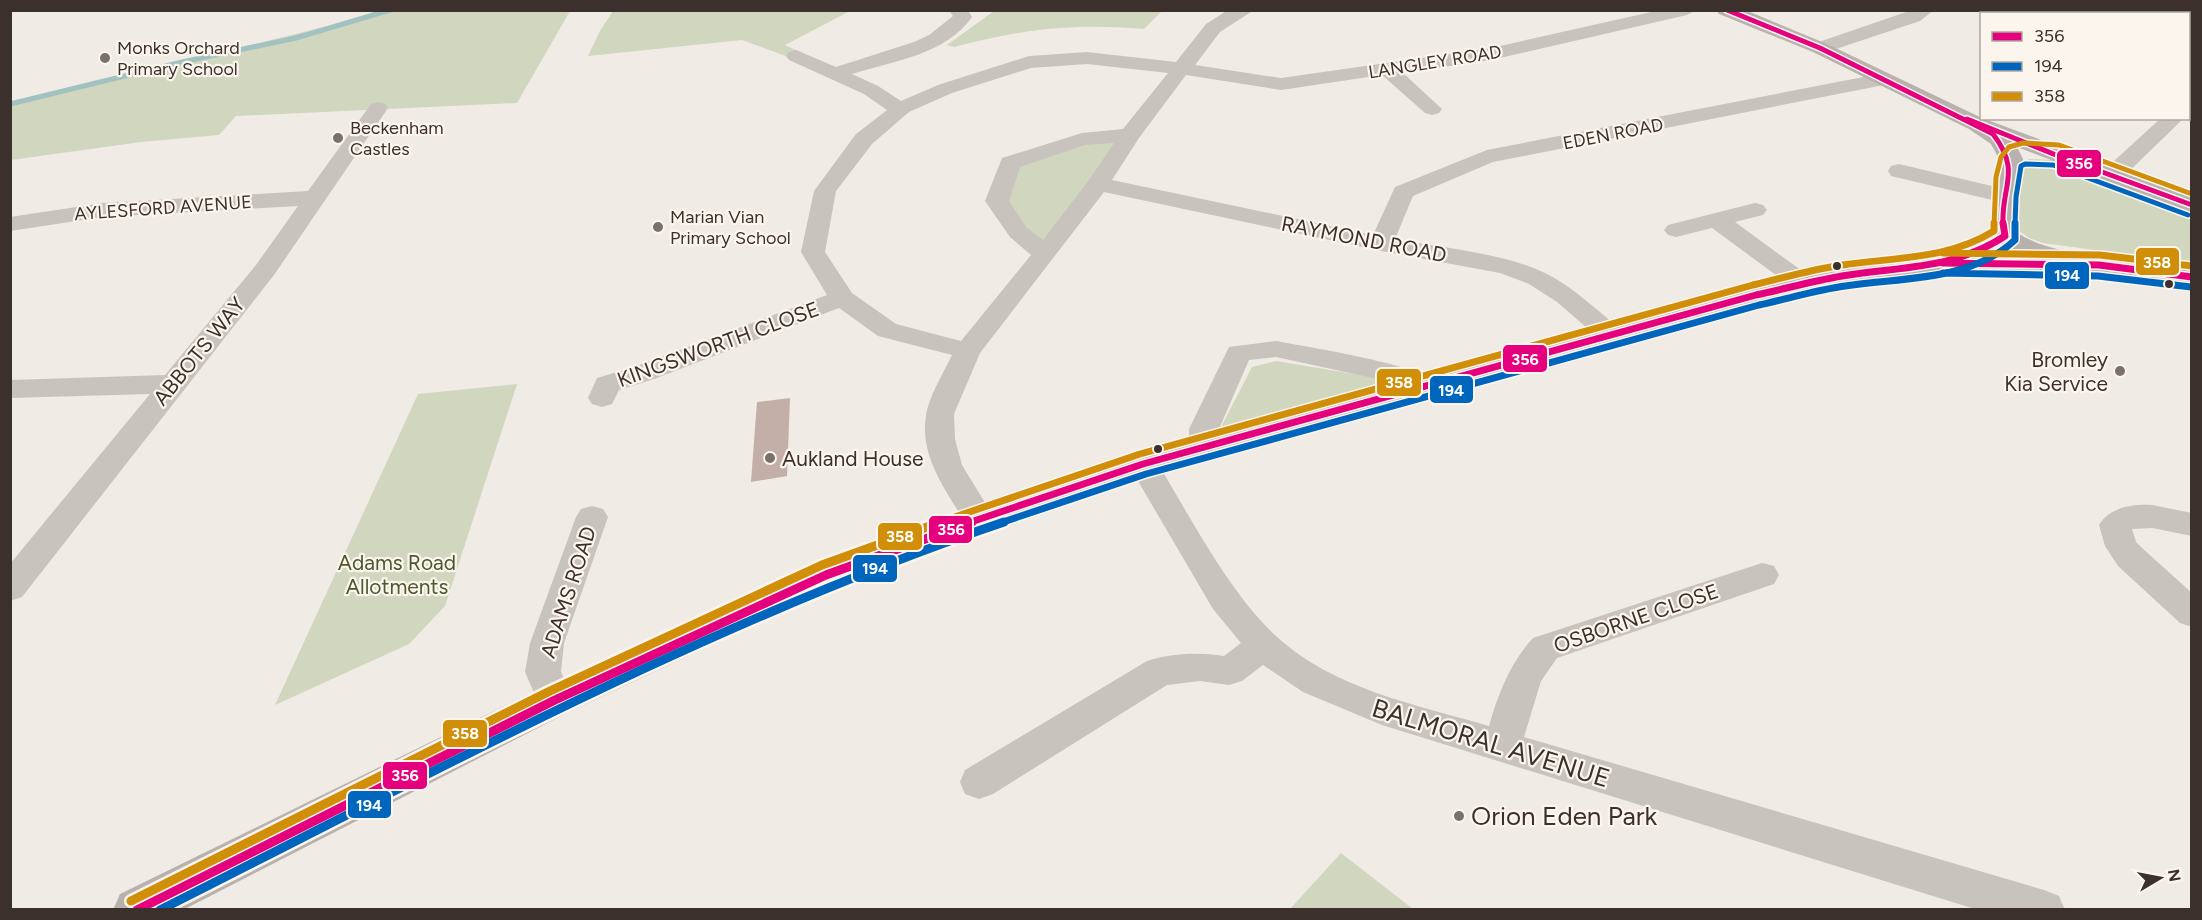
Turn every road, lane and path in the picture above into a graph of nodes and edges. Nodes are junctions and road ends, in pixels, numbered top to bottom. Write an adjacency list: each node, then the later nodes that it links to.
1 (958, 10): 10 (street)
2 (1245, 10): 8 (street)
3 (1687, 10): 9 (street, LANGLEY ROAD)
4 (1726, 10): 6 (main road)
5 (1925, 10): 6 (street)
6 (1820, 48): 11 (main road)
7 (796, 56): 10 (street)
8 (1181, 69): 9 (street, LANGLEY ROAD); 13 (street, LANGLEY ROAD); 17 (street)
9 (1388, 70): 14 (street)
10 (836, 73): 13 (street)
11 (1884, 79): 16 (main road); 31 (street, EDEN ROAD)
12 (378, 108): 24 (street, ABBOTS WAY)
13 (902, 108): 37 (street, LANGLEY ROAD)
14 (1432, 109)
15 (2172, 120): 21 (street)
16 (1977, 124): 18 (main road); 19 (main road)
17 (1130, 135): 22 (street); 32 (street)
18 (2056, 155): 19 (main road); 21 (main road)
19 (2011, 159): 23 (main road)
20 (1899, 171): 23 (street)
21 (2111, 176): 25 (main road)
22 (1098, 184): 31 (street, RAYMOND ROAD); 32 (street)
23 (2005, 196): 30 (main road)
24 (315, 198): 28 (street, AYLESFORD AVENUE); 40 (street, ABBOTS WAY)
25 (2192, 205)
26 (1755, 210): 27 (street)
27 (1716, 220): 29 (street); 36 (street)
28 (10, 224)
29 (1676, 230)
30 (2005, 236): 33 (main road); 34 (main road)
31 (1381, 244): 38 (street, RAYMOND ROAD)
32 (1045, 254): 39 (street)
33 (2045, 259): 34 (main road); 35 (main road)
34 (1952, 262): 36 (main road)
35 (2192, 277)
36 (1804, 284): 38 (main road)
37 (842, 298): 39 (street); 43 (street, KINGSWORTH CLOSE)
38 (1611, 335): 41 (main road)
39 (967, 351): 47 (street)
40 (171, 384): 42 (street); 50 (street, ABBOTS WAY)
41 (1427, 386): 44 (main road); 44 (street)
42 (10, 389)
43 (602, 398)
44 (1204, 446): 45 (main road)
45 (1143, 464): 47 (main road); 52 (street, BALMORAL AVENUE)
46 (592, 517): 53 (street, ADAMS ROAD)
47 (979, 519): 53 (main road)
48 (2192, 525): 51 (street)
49 (1761, 575): 54 (street, OSBORNE CLOSE)
50 (10, 588)
51 (2192, 614)
52 (1264, 646): 54 (street, BALMORAL AVENUE); 55 (street)
53 (555, 700): 56 (main road)
54 (1502, 747): 57 (street, BALMORAL AVENUE)
55 (979, 782)
56 (136, 909)
57 (2044, 909)

